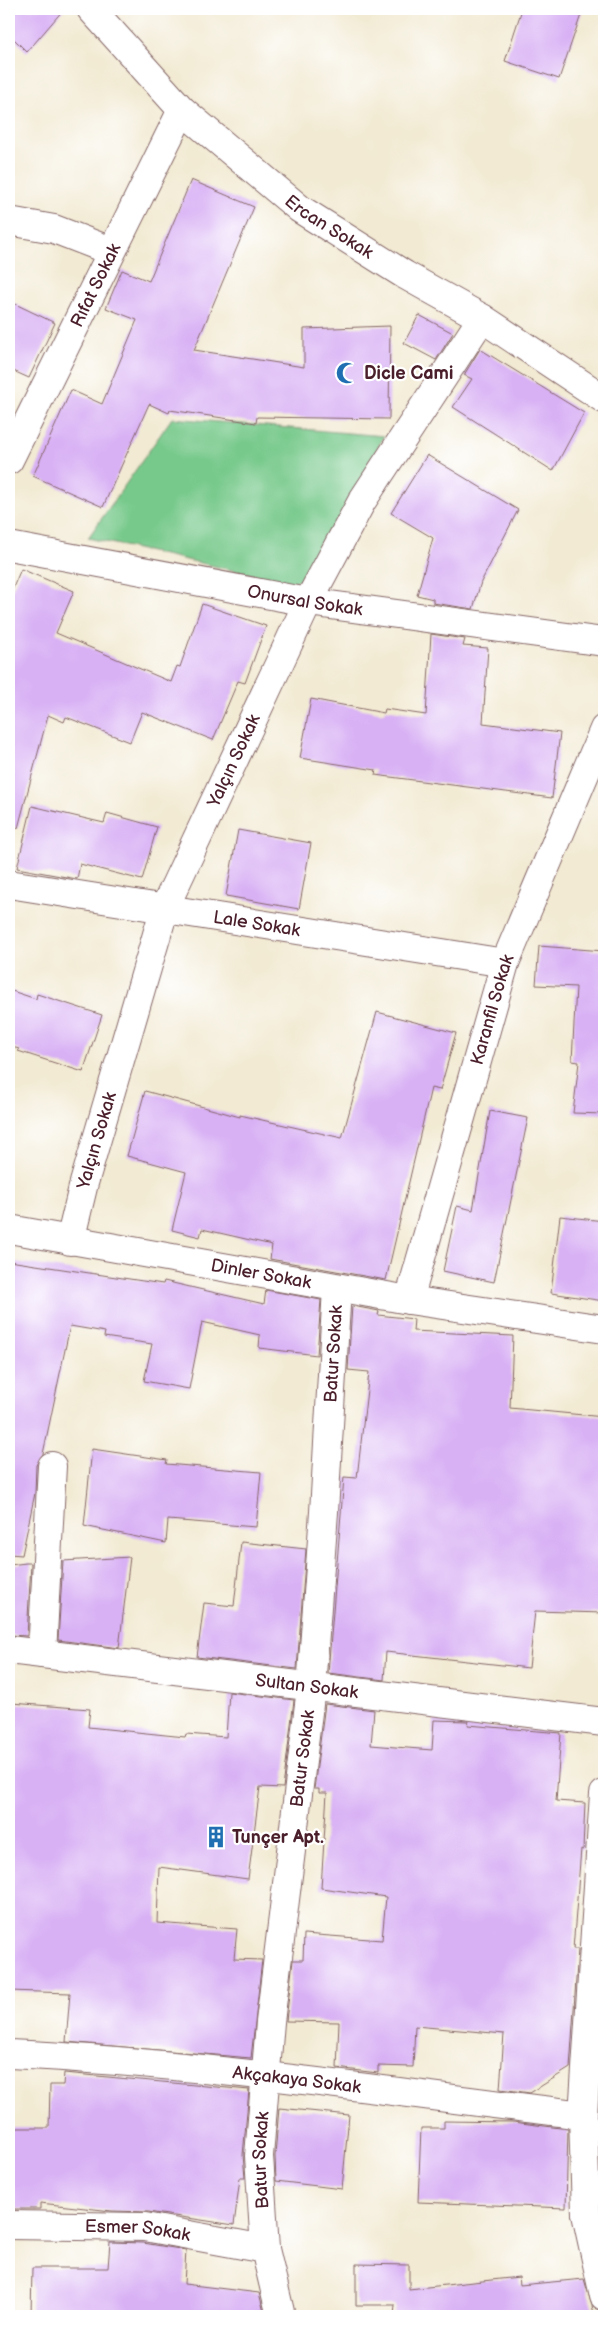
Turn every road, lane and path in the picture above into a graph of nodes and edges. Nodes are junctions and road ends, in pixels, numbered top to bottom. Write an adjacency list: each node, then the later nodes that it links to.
1 (91, 9): 2 (street, Ercan Sokak)
2 (182, 110): 4 (street, Rıfat Sokak); 5 (street, Ercan Sokak)
3 (9, 222): 4 (street)
4 (112, 251): 7 (street, Rıfat Sokak)
5 (482, 318): 6 (street, Ercan Sokak); 9 (street, Yalçın Sokak)
6 (604, 399)
7 (9, 460)
8 (9, 546): 9 (street, Onursal Sokak)
9 (308, 602): 10 (street, Onursal Sokak); 13 (street, Yalçın Sokak)
10 (604, 642)
11 (604, 728): 14 (street, Karanfil Sokak)
12 (9, 884): 13 (street, Lale Sokak)
13 (164, 907): 14 (street, Lale Sokak); 16 (street, Yalçın Sokak)
14 (505, 963): 18 (street, Karanfil Sokak)
15 (9, 1229): 16 (street, Dinler Sokak)
16 (70, 1240): 17 (street, Dinler Sokak)
17 (337, 1288): 18 (street, Dinler Sokak); 23 (street, Batur Sokak)
18 (409, 1300): 19 (street, Dinler Sokak)
19 (604, 1329)
20 (52, 1466): 22 (street)
21 (9, 1650): 22 (street, Sultan Sokak)
22 (42, 1654): 23 (street, Sultan Sokak)
23 (311, 1688): 24 (street, Sultan Sokak); 27 (street, Batur Sokak)
24 (604, 1722)
25 (604, 1794): 28 (street)
26 (9, 2054): 27 (street, Akçakaya Sokak)
27 (265, 2077): 28 (street, Akçakaya Sokak); 30 (street, Batur Sokak)
28 (582, 2116): 31 (street)
29 (9, 2225): 30 (street, Esmer Sokak)
30 (264, 2248): 32 (street, Batur Sokak)
31 (604, 2296)
32 (281, 2316)

